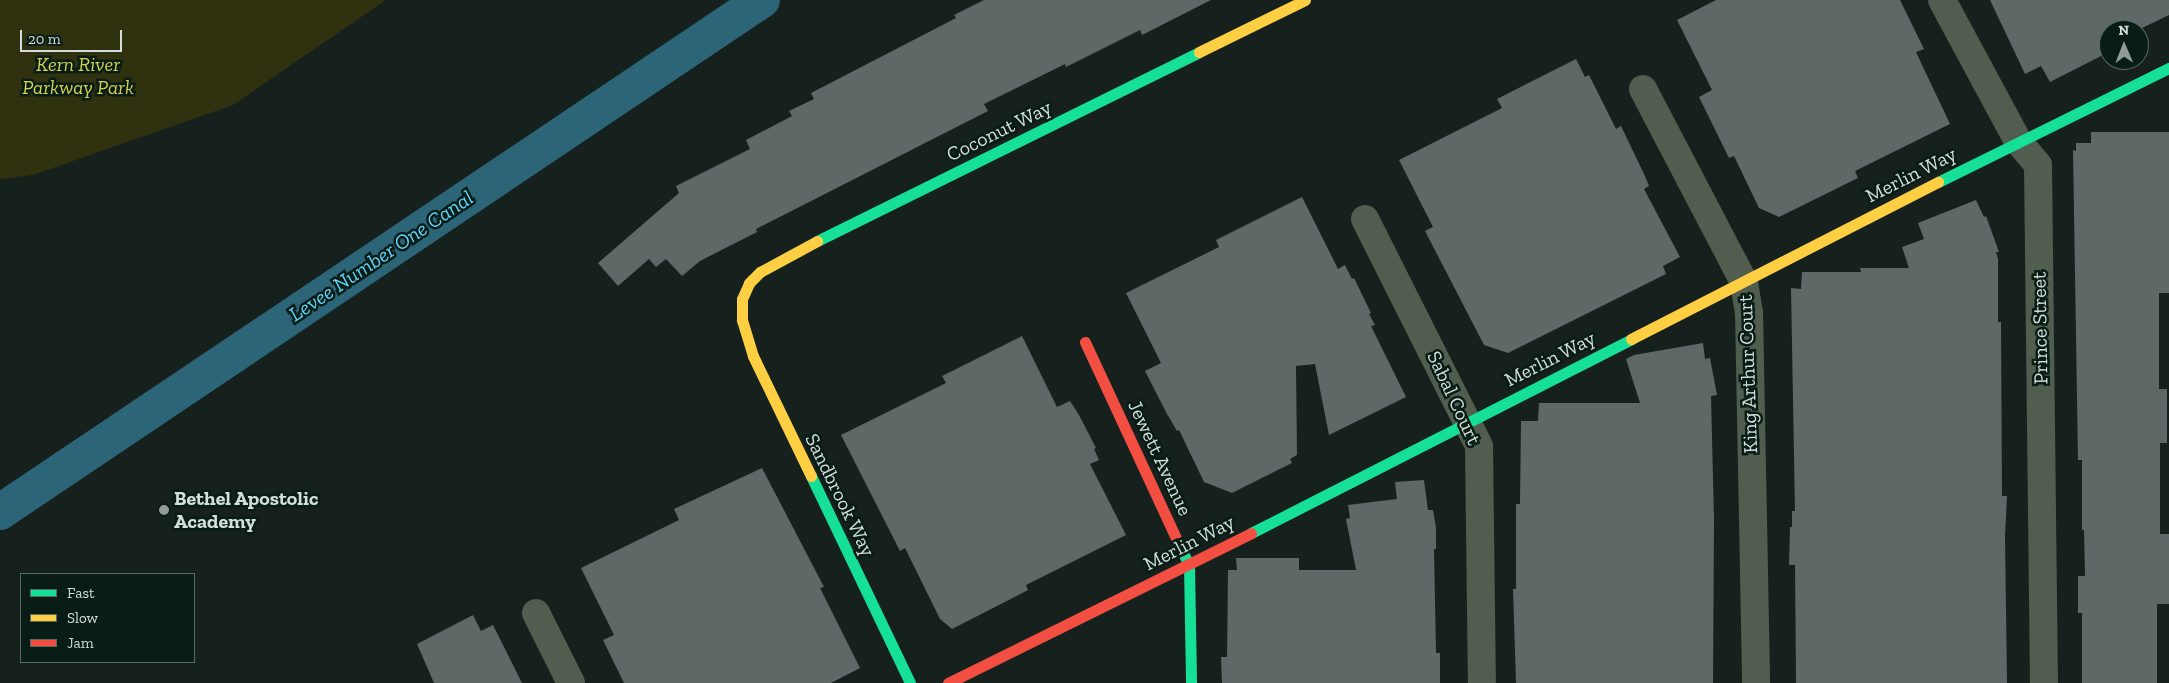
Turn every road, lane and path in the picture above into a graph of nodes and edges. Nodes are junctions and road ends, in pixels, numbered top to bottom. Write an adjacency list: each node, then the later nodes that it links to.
1 (1305, 0): 8 (street, Coconut Way)
2 (1942, 0): 5 (street, Prince Street)
3 (2169, 68): 5 (street, Merlin Way)
4 (1643, 90): 7 (street, King Arthur Court)
5 (2018, 141): 7 (street, Merlin Way); 19 (street, Prince Street)
6 (1365, 219): 10 (street, Sabal Court)
7 (1744, 282): 10 (street, Merlin Way); 18 (street, King Arthur Court)
8 (742, 320): 14 (street, Sandbrook Way)
9 (1084, 342): 11 (street, Jewett Avenue)
10 (1467, 421): 11 (street, Merlin Way); 17 (street, Sabal Court)
11 (1189, 565): 15 (street, Merlin Way); 16 (street, Jewett Avenue)
12 (536, 613): 13 (street)
13 (571, 683)
14 (910, 683)
15 (948, 683)
16 (1191, 683)
17 (1482, 683)
18 (1756, 683)
19 (2044, 683)

